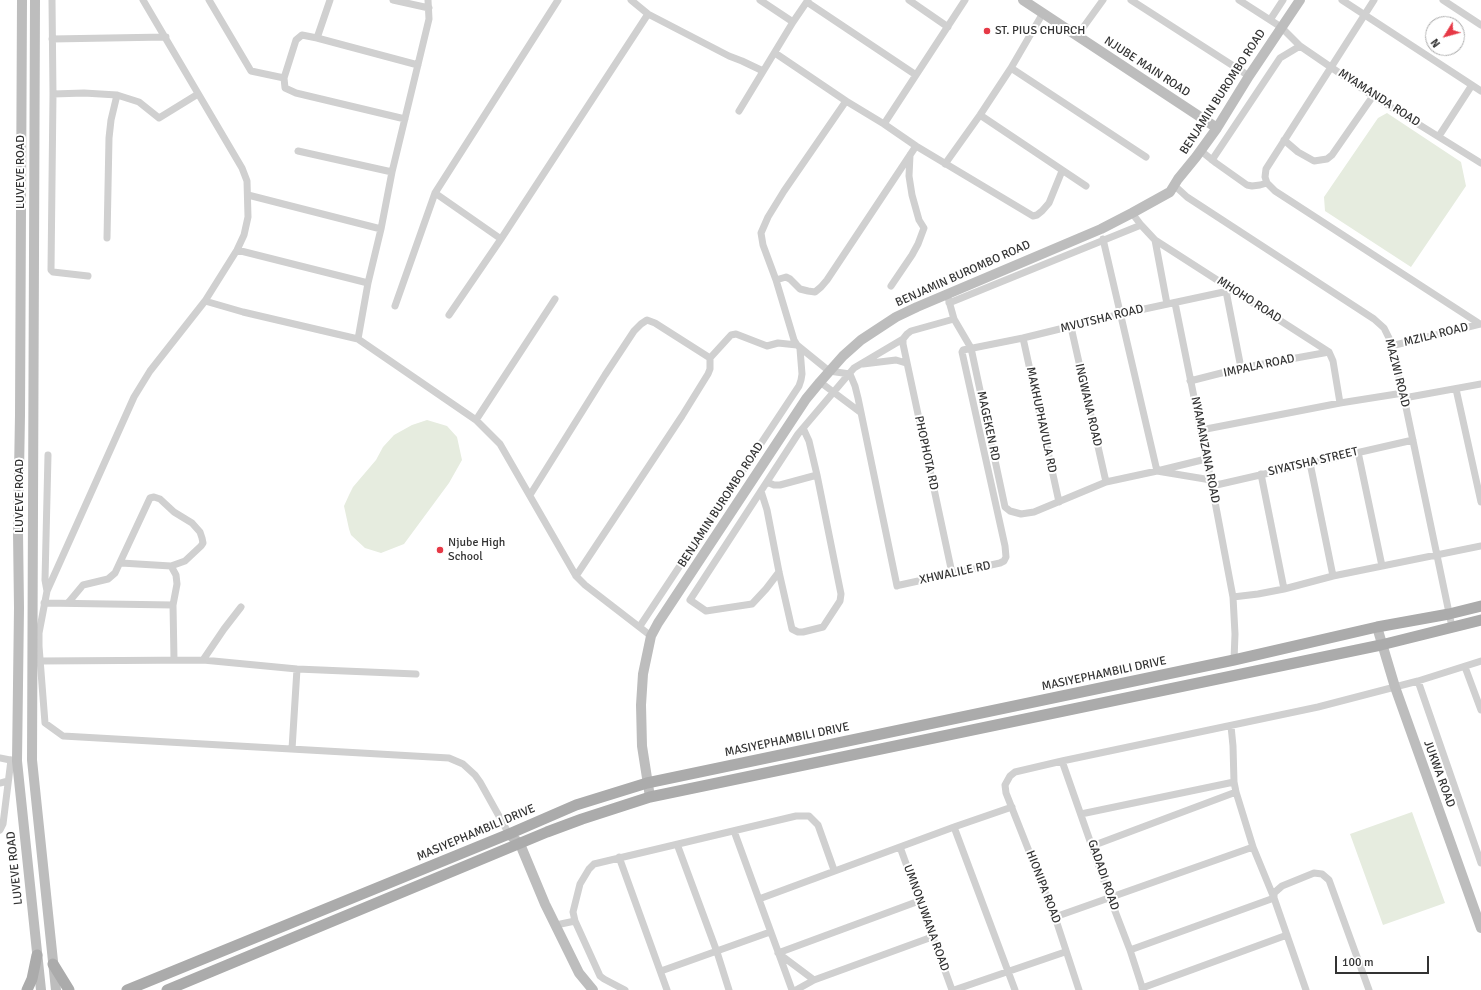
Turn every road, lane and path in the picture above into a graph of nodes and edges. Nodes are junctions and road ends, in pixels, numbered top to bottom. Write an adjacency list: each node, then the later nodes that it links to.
1 (22, 0): 176 (street, LUVEVE ROAD)
2 (34, 0): 215 (street, LUVEVE ROAD)
3 (52, 0): 36 (street)
4 (143, 0): 34 (street)
5 (209, 0): 45 (street)
6 (330, 0): 35 (street)
7 (393, 0): 24 (street)
8 (428, 0): 24 (street)
9 (558, 0): 73 (street)
10 (631, 0): 26 (street)
11 (760, 0): 29 (street)
12 (909, 0): 31 (street)
13 (965, 0): 31 (street)
14 (1023, 0): 25 (street, NJUBE MAIN ROAD)
15 (1103, 0): 33 (street)
16 (1131, 0): 44 (street)
17 (1239, 0): 28 (street, MYAMANDA ROAD)
18 (1283, 0): 28 (street)
19 (1300, 0): 32 (street, BENJAMIN BUROMBO ROAD)
20 (1342, 0): 27 (street)
21 (1374, 0): 27 (street)
22 (1443, 0): 30 (street)
23 (808, 1): 29 (street); 43 (street)
24 (429, 8): 39 (street)
25 (1043, 13): 33 (street, NJUBE MAIN ROAD); 41 (street)
26 (648, 14): 42 (street); 79 (street)
27 (1364, 15): 40 (street); 46 (street)
28 (1270, 20): 32 (street, MYAMANDA ROAD)
29 (793, 22): 38 (street)
30 (1481, 25)
31 (948, 27): 43 (street)
32 (1281, 27): 37 (street, MYAMANDA ROAD); 44 (street, BENJAMIN BUROMBO ROAD)
33 (1077, 36): 57 (street, NJUBE MAIN ROAD)
34 (166, 37): 36 (street); 49 (street)
35 (317, 38): 39 (street); 45 (street)
36 (52, 39): 48 (street)
37 (1300, 46): 40 (street, MYAMANDA ROAD); 65 (street)
38 (774, 54): 42 (street); 52 (street)
39 (418, 65): 55 (street)
40 (1331, 66): 51 (street, MYAMANDA ROAD); 59 (street)
41 (1011, 68): 54 (street); 64 (street)
42 (762, 72): 53 (street)
43 (916, 75): 56 (street)
44 (1249, 76): 57 (street, BENJAMIN BUROMBO ROAD)
45 (284, 78): 55 (street)
46 (1472, 86): 47 (street); 58 (street)
47 (1481, 91)
48 (52, 94): 50 (street); 83 (street)
49 (198, 94): 50 (street); 74 (street)
50 (117, 95): 78 (street)
51 (1373, 96): 58 (street, MYAMANDA ROAD); 59 (street)
52 (846, 101): 56 (street); 84 (street)
53 (739, 111)
54 (980, 115): 67 (street); 68 (street)
55 (405, 119): 69 (street)
56 (884, 124): 60 (street)
57 (1217, 128): 62 (street, BENJAMIN BUROMBO ROAD)
58 (1439, 136): 66 (street, MYAMANDA ROAD)
59 (1284, 140): 70 (street)
60 (916, 146): 63 (street); 67 (street)
61 (298, 151): 69 (street)
62 (1201, 151): 65 (street); 72 (street, BENJAMIN BUROMBO ROAD)
63 (910, 155): 84 (street); 86 (street)
64 (1146, 157)
65 (1212, 160): 70 (street)
66 (1481, 163)
67 (945, 164): 68 (street)
68 (1062, 171): 71 (street)
69 (392, 172): 77 (street)
70 (1266, 183): 97 (street)
71 (1086, 186)
72 (1170, 192): 75 (street, BENJAMIN BUROMBO ROAD); 102 (street, MAZWI ROAD)
73 (435, 194): 79 (street); 93 (street)
74 (248, 195): 77 (street); 82 (street)
75 (1132, 213): 76 (street, MHOHO ROAD); 89 (street, BENJAMIN BUROMBO ROAD)
76 (1141, 225): 80 (street); 81 (street, MHOHO ROAD)
77 (381, 229): 85 (street)
78 (107, 238)
79 (501, 239): 95 (street)
80 (1103, 239): 89 (street); 94 (street)
81 (1155, 240): 87 (street, MHOHO ROAD); 92 (street)
82 (237, 250): 85 (street); 90 (street)
83 (88, 276)
84 (776, 280): 103 (street)
85 (368, 283): 101 (street)
86 (891, 286)
87 (1229, 290): 91 (street, MVUTSHA ROAD); 105 (street, MHOHO ROAD); 109 (street)
88 (555, 298): 120 (street)
89 (948, 299): 96 (street, MAGEKEN RD); 110 (street, BENJAMIN BUROMBO ROAD)
90 (206, 301): 101 (street); 148 (street)
91 (1175, 303): 92 (street, MVUTSHA ROAD); 112 (street, NYAMANZANA ROAD)
92 (1167, 304): 94 (street, MVUTSHA ROAD)
93 (395, 306)
94 (1121, 314): 98 (street, MVUTSHA ROAD); 128 (street)
95 (449, 315)
96 (954, 319): 99 (street); 104 (street, MAGEKEN RD)
97 (1480, 324): 102 (street, MZILA ROAD)
98 (1071, 327): 100 (street, MVUTSHA ROAD); 132 (street, INGWANA ROAD)
99 (905, 336): 107 (street, PHOPHOTA RD); 108 (street)
100 (1023, 338): 104 (street, MVUTSHA ROAD); 136 (street, MAKHUPHAVULA RD)
101 (358, 339): 120 (street)
102 (1391, 346): 117 (street, MAZWI ROAD)
103 (799, 347): 106 (street); 110 (street); 157 (street)
104 (971, 348): 136 (street, MAGEKEN RD); 144 (street, XHWALILE RD)
105 (1328, 352): 109 (street, IMPALA ROAD); 118 (street)
106 (710, 358): 135 (street); 145 (street)
107 (906, 363): 108 (street); 144 (street, PHOPHOTA RD)
108 (859, 365): 111 (street)
109 (1241, 368): 112 (street, IMPALA ROAD)
110 (829, 371): 111 (street); 113 (street, BENJAMIN BUROMBO ROAD)
111 (850, 374): 116 (street); 119 (street, XHWALILE RD)
112 (1190, 381): 122 (street, NYAMANZANA ROAD)
113 (820, 382): 116 (street); 160 (street, BENJAMIN BUROMBO ROAD)
114 (1481, 384): 115 (street)
115 (1456, 388): 117 (street); 137 (street)
116 (833, 392): 119 (street); 121 (street)
117 (1404, 396): 118 (street); 123 (street, MAZWI ROAD)
118 (1340, 403): 122 (street)
119 (860, 412): 144 (street, XHWALILE RD)
120 (476, 420): 135 (street)
121 (803, 428): 130 (street); 131 (street)
122 (1201, 430): 126 (street, NYAMANZANA ROAD)
123 (1413, 440): 124 (street, SIYATSHA STREET); 139 (street, MAZWI ROAD)
124 (1358, 452): 127 (street, SIYATSHA STREET); 142 (street)
125 (48, 455): 148 (street)
126 (1206, 459): 128 (street); 133 (street, NYAMANZANA ROAD)
127 (1310, 463): 129 (street, SIYATSHA STREET); 146 (street)
128 (1157, 471): 132 (street); 133 (street)
129 (1261, 474): 133 (street, SIYATSHA STREET); 147 (street)
130 (817, 475): 131 (street); 143 (street)
131 (767, 482): 134 (street)
132 (1106, 482): 136 (street)
133 (1212, 483): 149 (street, NYAMANZANA ROAD)
134 (761, 491): 143 (street); 143 (street)
135 (530, 495): 145 (street)
136 (1059, 502)
137 (1481, 502)
138 (1481, 546): 139 (street)
139 (1436, 555): 142 (street); 155 (street, MAZWI ROAD)
140 (121, 563): 141 (street); 141 (street); 151 (street)
141 (171, 566): 152 (street)
142 (1382, 566): 146 (street)
143 (779, 572)
144 (952, 573)
145 (576, 576): 157 (street)
146 (1333, 576): 147 (street)
147 (1284, 589): 149 (street)
148 (47, 591): 150 (street)
149 (1233, 597): 164 (street, NYAMANZANA ROAD)
150 (44, 603): 151 (street); 165 (street)
151 (68, 603): 152 (street)
152 (173, 605): 162 (street)
153 (1481, 606): 155 (main road, MASIYEPHAMBILI DRIVE)
154 (241, 607): 163 (street)
155 (1449, 614): 158 (main road, MASIYEPHAMBILI DRIVE); 159 (street, MAZWI ROAD)
156 (1481, 620): 159 (main road)
157 (640, 626): 160 (street)
158 (1377, 627): 161 (street, JUKWA ROAD); 164 (main road, MASIYEPHAMBILI DRIVE)
159 (1452, 628): 161 (main road)
160 (651, 636): 180 (street, BENJAMIN BUROMBO ROAD)
161 (1381, 645): 171 (street, JUKWA ROAD); 183 (main road)
162 (174, 659): 163 (street); 165 (street)
163 (203, 660): 168 (street)
164 (1234, 660): 180 (main road, MASIYEPHAMBILI DRIVE)
165 (39, 661): 174 (street)
166 (1481, 661): 167 (street)
167 (1466, 667): 170 (street); 172 (street)
168 (297, 669): 169 (street); 174 (street)
169 (416, 674)
170 (1418, 681): 171 (street); 192 (street)
171 (1395, 687): 173 (street); 206 (street, JUKWA ROAD)
172 (1481, 710)
173 (1231, 726): 177 (street); 179 (street)
174 (292, 749): 189 (street)
175 (0, 758): 176 (street)
176 (14, 761): 178 (street); 214 (street, LUVEVE ROAD)
177 (1062, 761): 184 (street, HIONIPA ROAD); 185 (street, GADADI ROAD)
178 (8, 781): 181 (street); 187 (street)
179 (1234, 782): 182 (street); 185 (street)
180 (647, 783): 183 (street, BENJAMIN BUROMBO ROAD); 189 (main road, MASIYEPHAMBILI DRIVE)
181 (0, 784)
182 (1236, 792): 193 (street); 195 (street)
183 (650, 797): 190 (main road)
184 (1012, 807): 186 (street); 203 (street, HIONIPA ROAD)
185 (1081, 814): 193 (street, GADADI ROAD)
186 (954, 827): 194 (street); 217 (street)
187 (0, 830)
188 (734, 830): 191 (street); 198 (street); 201 (street)
189 (509, 834): 190 (street); 224 (main road, MASIYEPHAMBILI DRIVE)
190 (520, 844): 205 (street); 225 (main road)
191 (676, 844): 196 (street); 211 (street)
192 (1478, 845): 197 (street)
193 (1092, 846): 199 (street, GADADI ROAD)
194 (900, 847): 198 (street); 202 (street, UMNONJWANA ROAD)
195 (1253, 847): 199 (street); 200 (street)
196 (619, 857): 204 (street); 216 (street)
197 (1481, 862)
198 (834, 870): 201 (street)
199 (1110, 898): 203 (street); 210 (street, GADADI ROAD)
200 (1274, 898): 208 (street); 210 (street); 236 (street)
201 (759, 899): 207 (street)
202 (919, 901): 209 (street, UMNONJWANA ROAD); 213 (street)
203 (1055, 917): 212 (street, HIONIPA ROAD)
204 (575, 921): 205 (street); 227 (street)
205 (556, 925): 226 (street)
206 (1481, 928)
207 (770, 932): 211 (street); 213 (street)
208 (1287, 936): 219 (street); 235 (street)
209 (932, 937): 218 (street); 232 (street, UMNONJWANA ROAD)
210 (1130, 950): 219 (street, GADADI ROAD)
211 (717, 952): 216 (street); 229 (street)
212 (1065, 952): 217 (street); 234 (street, HIONIPA ROAD)
213 (778, 953): 218 (street); 230 (street)
214 (37, 955): 220 (main road); 221 (street, LUVEVE ROAD)
215 (53, 964): 222 (street, LUVEVE ROAD); 223 (main road)
216 (661, 971): 228 (street)
217 (1008, 971): 232 (street); 233 (street)
218 (814, 980): 231 (street)
219 (1142, 989)
220 (27, 990)
221 (41, 990)
222 (56, 990)
223 (69, 990)
224 (127, 990)
225 (167, 990)
226 (593, 990)
227 (625, 990)
228 (667, 990)
229 (729, 990)
230 (792, 990)
231 (796, 990)
232 (953, 990)
233 (1015, 990)
234 (1079, 990)
235 (1304, 990)
236 (1369, 990)

